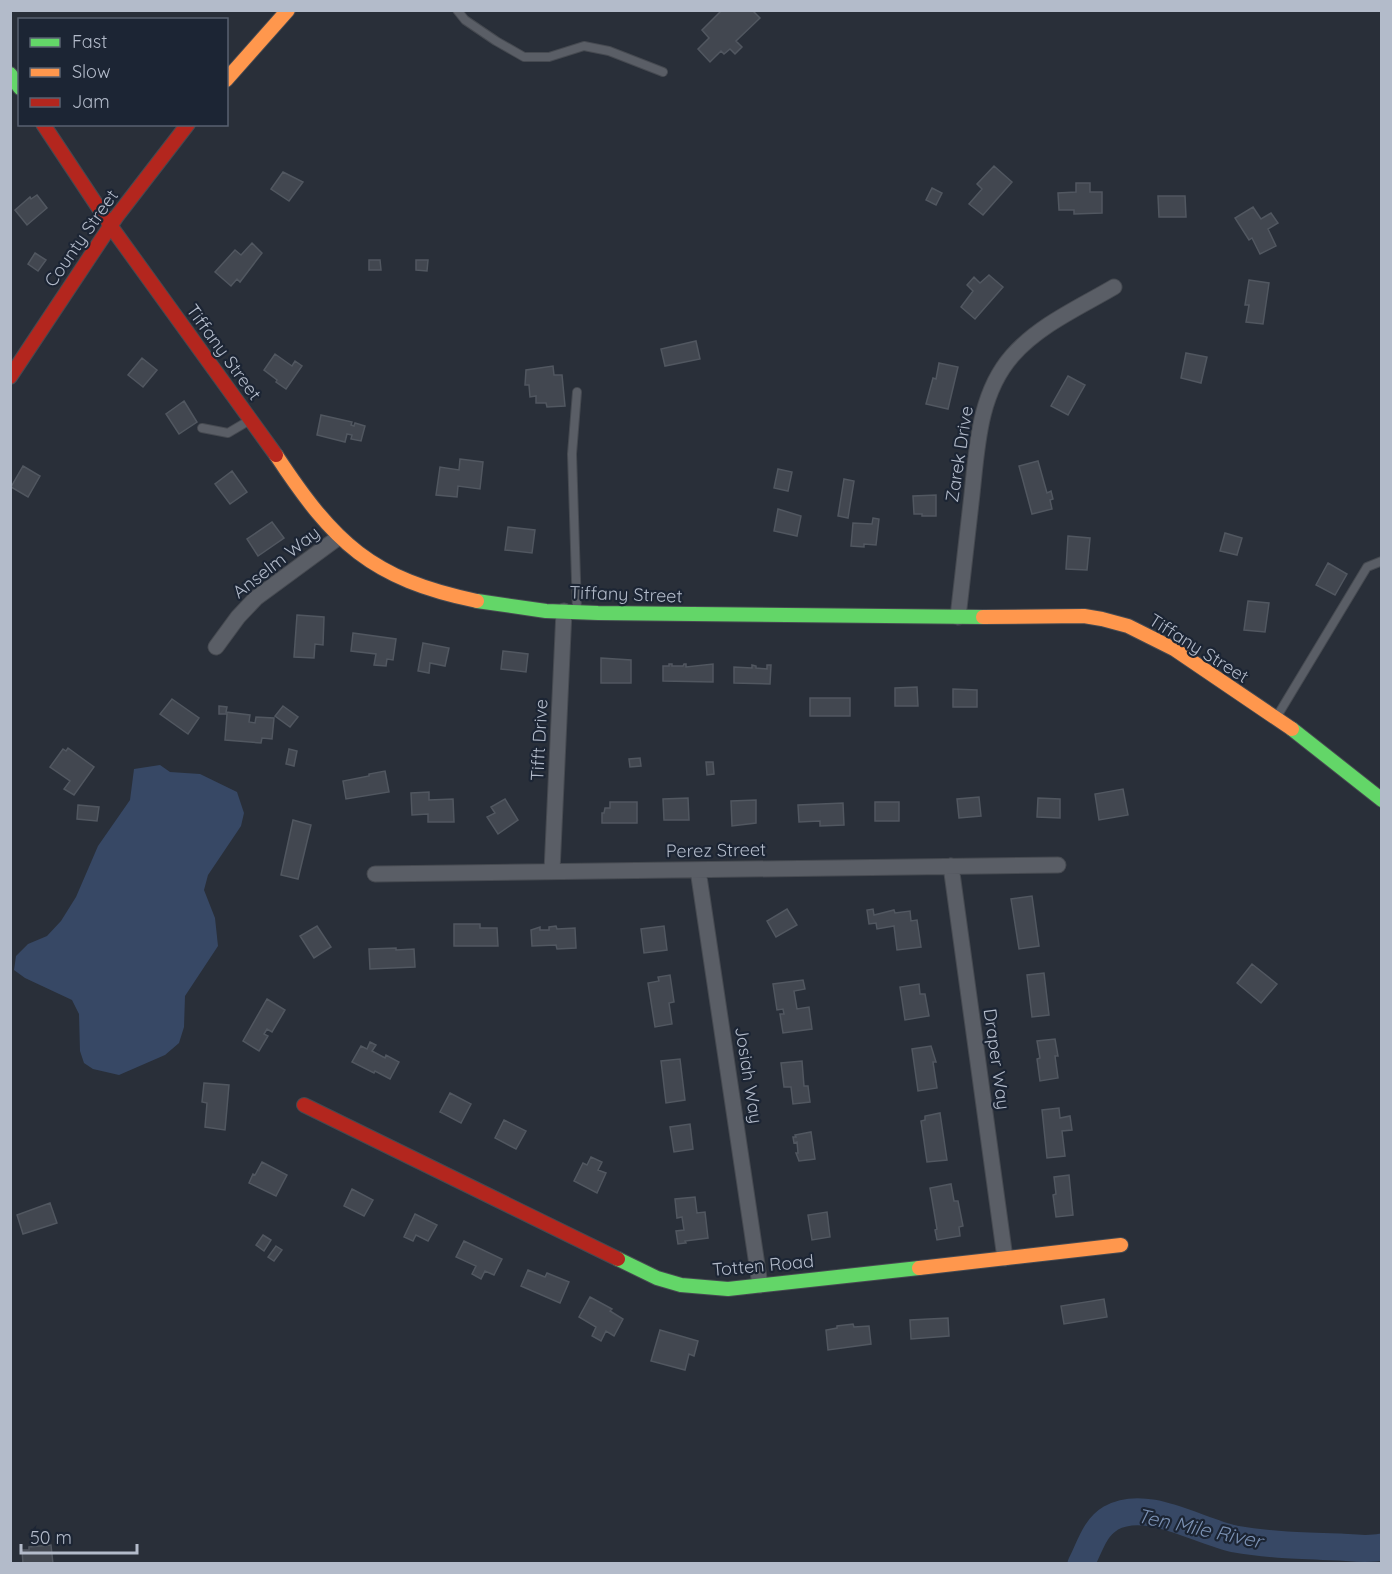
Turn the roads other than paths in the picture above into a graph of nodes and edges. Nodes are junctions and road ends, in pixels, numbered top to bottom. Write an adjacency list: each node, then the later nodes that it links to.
1 (288, 10): 4 (street)
2 (457, 10): 3 (lane)
3 (663, 72)
4 (228, 78)
5 (44, 126): 7 (street, Tiffany Street)
6 (186, 126): 7 (street, County Street)
7 (111, 226): 9 (street, County Street); 11 (street, Tiffany Street)
8 (1114, 287): 16 (street, Zarek Drive)
9 (10, 377)
10 (577, 392): 15 (lane)
11 (251, 419): 12 (lane); 13 (street, Tiffany Street)
12 (202, 428)
13 (339, 537): 15 (street, Tiffany Street); 17 (street, Anselm Way)
14 (1382, 561): 18 (lane)
15 (570, 611): 16 (street, Tiffany Street); 23 (street, Tifft Drive)
16 (958, 617): 18 (street, Tiffany Street)
17 (216, 647)
18 (1276, 719): 19 (street, Tiffany Street)
19 (1382, 800)
20 (1058, 865): 21 (street, Perez Street)
21 (951, 866): 22 (street, Perez Street); 27 (street, Draper Way)
22 (698, 870): 23 (street, Perez Street); 28 (street, Josiah Way)
23 (552, 872): 24 (street, Perez Street)
24 (375, 874)
25 (304, 1106): 28 (street, Totten Road)
26 (1121, 1245): 27 (street, Totten Road)
27 (1005, 1258): 28 (street, Totten Road)
28 (760, 1285)

